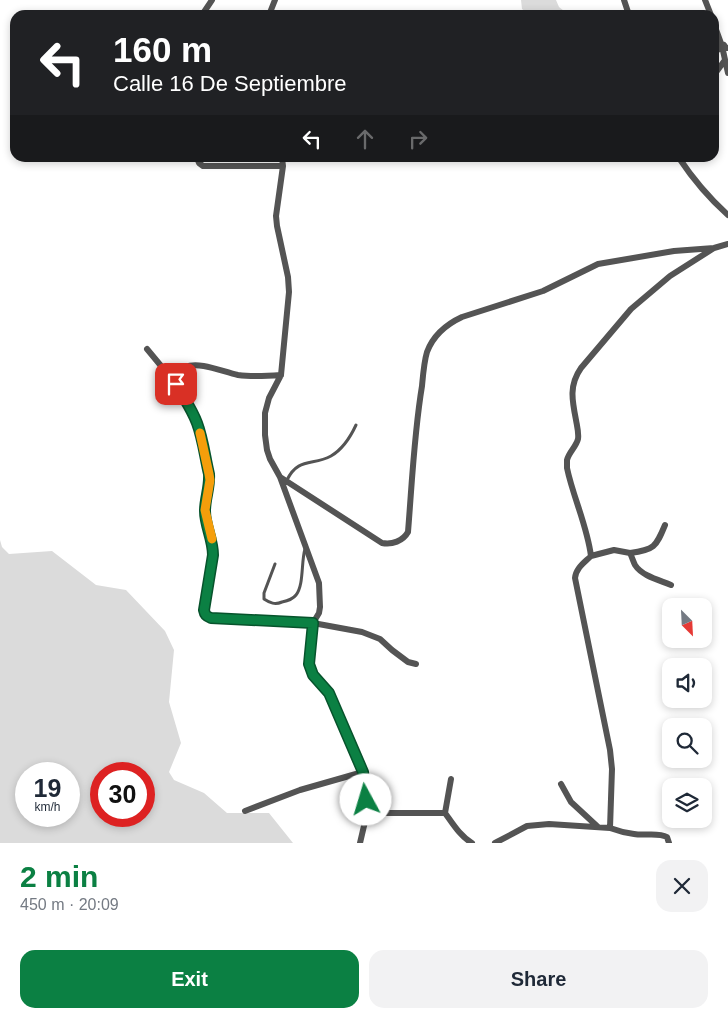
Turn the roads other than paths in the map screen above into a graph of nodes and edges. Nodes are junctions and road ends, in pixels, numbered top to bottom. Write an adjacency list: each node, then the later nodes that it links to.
1 (719, 34): 2 (street)
2 (725, 46): 3 (street)
3 (725, 60): 4 (street); 5 (street)
4 (719, 68)
5 (728, 73)
6 (200, 162): 9 (street)
7 (282, 162): 9 (street)
8 (683, 162): 10 (street)
9 (283, 166): 14 (street)
10 (728, 215)
11 (728, 244): 12 (street)
12 (714, 248): 17 (street); 21 (street)
13 (147, 349): 15 (street)
14 (281, 375): 15 (street); 17 (street)
15 (176, 384): 24 (street)
16 (356, 425): 17 (lane)
17 (283, 479): 19 (street)
18 (665, 526): 20 (street)
19 (306, 546): 22 (lane); 24 (street)
20 (630, 553): 21 (street); 23 (street)
21 (591, 556): 33 (street)
22 (275, 564)
23 (671, 584)
24 (313, 623): 25 (street); 26 (street)
25 (416, 664)
26 (363, 772): 29 (street); 30 (street)
27 (451, 779): 31 (street)
28 (561, 784): 32 (street)
29 (245, 811)
30 (367, 813): 31 (street); 34 (street)
31 (445, 814): 35 (street)
32 (599, 828): 33 (street); 36 (street)
33 (610, 828): 37 (street)
34 (360, 843)
35 (472, 843)
36 (495, 843)
37 (670, 843)

